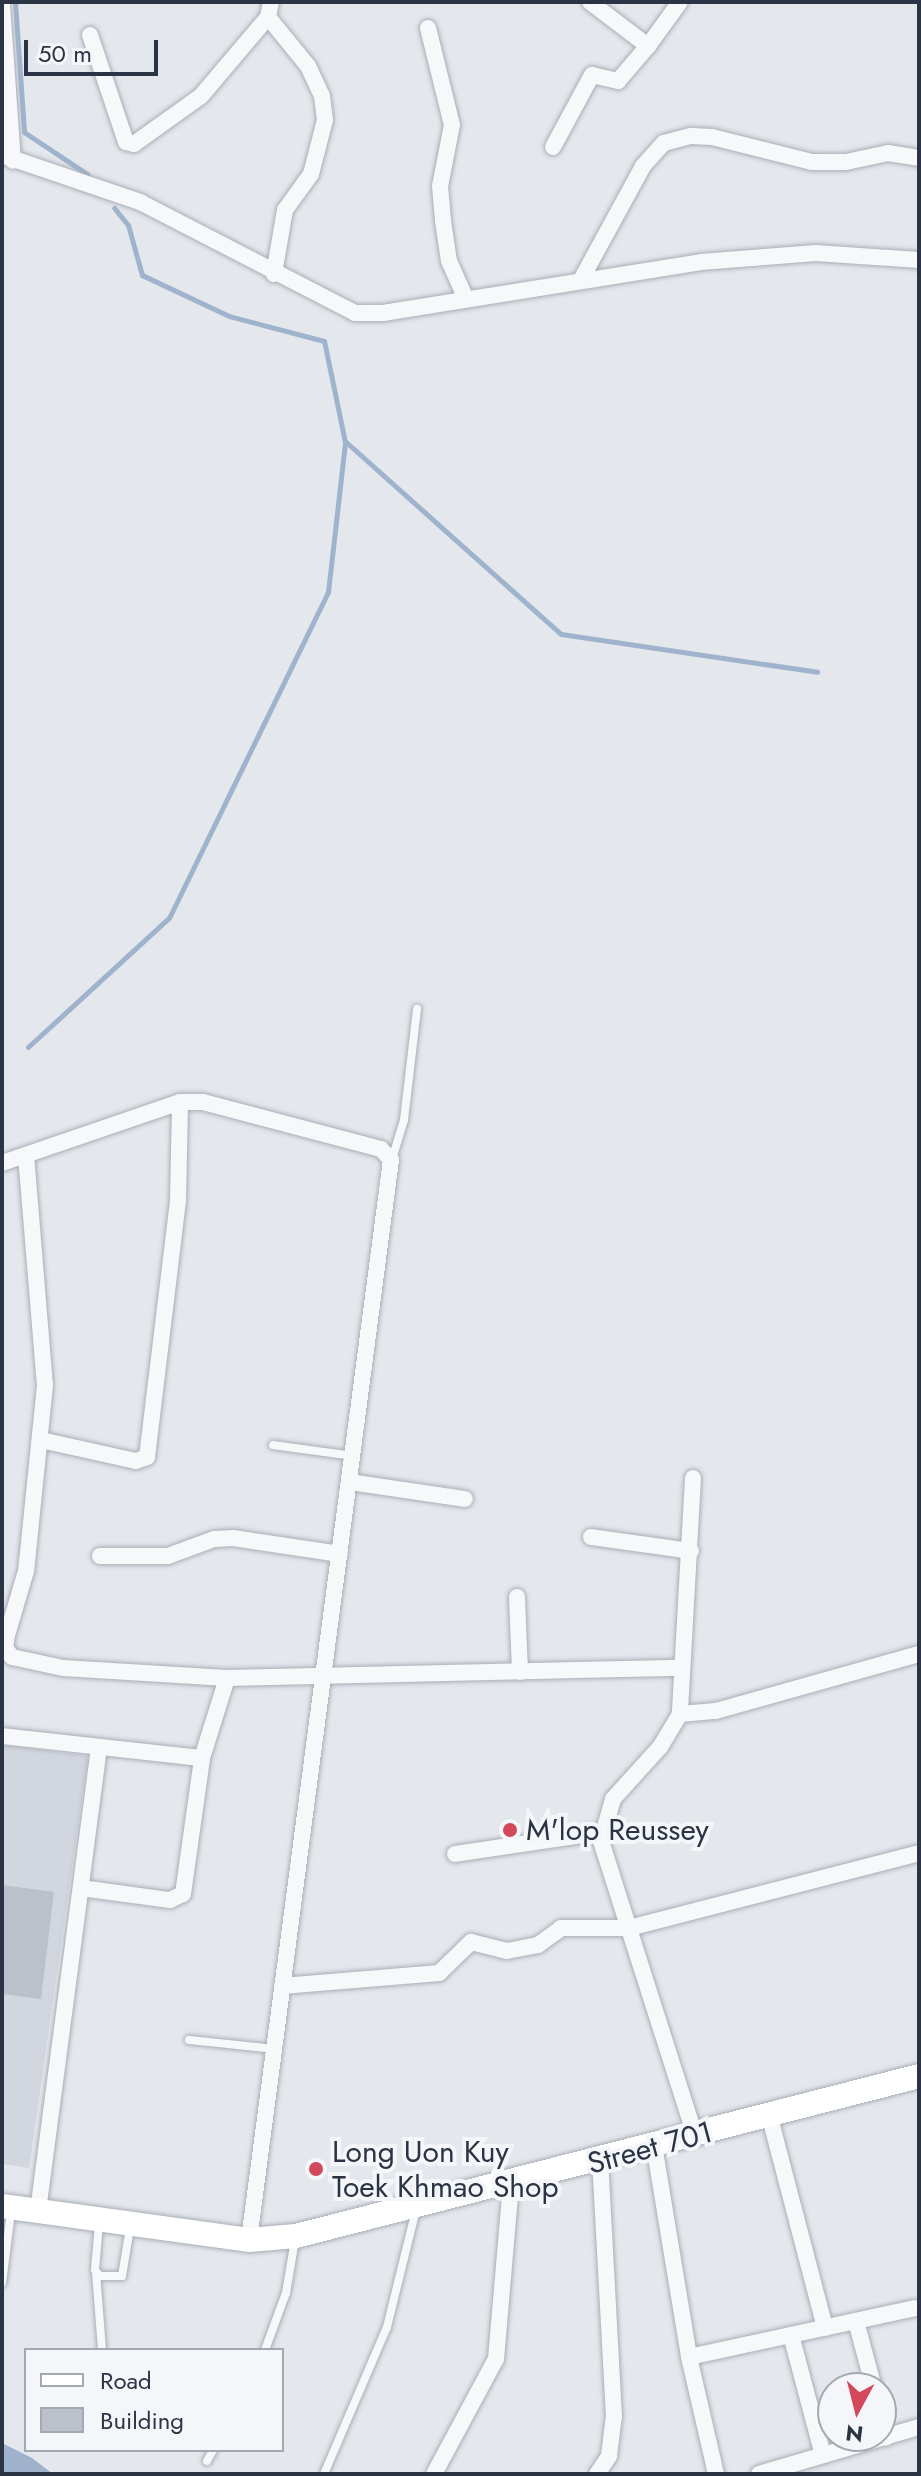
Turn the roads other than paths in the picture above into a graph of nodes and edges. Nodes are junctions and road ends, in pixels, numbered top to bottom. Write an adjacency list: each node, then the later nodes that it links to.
1 (590, 2): 7 (street)
2 (680, 2): 7 (street)
3 (2, 5): 9 (street)
4 (269, 9): 6 (street); 12 (street)
5 (428, 28): 14 (street)
6 (90, 35)
7 (648, 46): 8 (street)
8 (553, 147)
9 (8, 158): 12 (street)
10 (919, 158): 13 (street)
11 (919, 260): 13 (street)
12 (274, 274): 14 (street)
13 (582, 278): 14 (street)
14 (466, 299)
15 (417, 1009): 18 (lane)
16 (180, 1102): 17 (street); 18 (street); 20 (street)
17 (26, 1155): 19 (street); 20 (street)
18 (391, 1160): 22 (street)
19 (2, 1163)
20 (41, 1440): 35 (street)
21 (273, 1445): 22 (lane)
22 (353, 1456): 24 (street)
23 (693, 1478): 27 (street)
24 (350, 1482): 25 (street); 28 (street)
25 (465, 1499)
26 (591, 1537): 27 (street)
27 (691, 1551): 32 (street)
28 (340, 1554): 29 (street); 34 (street)
29 (100, 1556)
30 (517, 1597): 33 (street)
31 (919, 1654): 36 (street)
32 (682, 1668): 33 (street); 36 (street)
33 (520, 1672): 34 (street)
34 (322, 1675): 35 (street); 45 (street)
35 (227, 1678): 39 (street)
36 (680, 1714): 40 (street)
37 (2, 1736): 38 (street)
38 (99, 1749): 39 (street); 43 (street)
39 (202, 1758): 43 (street)
40 (602, 1832): 42 (street); 44 (street)
41 (919, 1853): 44 (street)
42 (455, 1854)
43 (81, 1888): 56 (street)
44 (629, 1928): 45 (street); 50 (street)
45 (282, 1986): 47 (street)
46 (189, 2040): 47 (lane)
47 (274, 2049): 60 (street)
48 (919, 2076): 49 (main road, Street 701)
49 (770, 2118): 50 (main road, Street 701); 65 (street)
50 (695, 2135): 51 (main road, Street 701)
51 (654, 2145): 52 (main road, Street 701); 69 (street)
52 (600, 2160): 53 (main road, Street 701); 79 (street)
53 (511, 2184): 55 (main road, Street 701); 78 (street)
54 (7, 2207): 56 (main road, Street 701); 62 (lane)
55 (416, 2210): 59 (main road, Street 701); 77 (lane)
56 (38, 2211): 57 (main road, Street 701)
57 (99, 2219): 58 (main road, Street 701); 61 (lane)
58 (130, 2223): 60 (main road, Street 701); 61 (lane)
59 (296, 2236): 60 (main road, Street 701); 68 (lane)
60 (249, 2240)
61 (96, 2273): 67 (lane)
62 (2, 2283)
63 (915, 2308): 64 (street)
64 (856, 2321): 65 (street); 70 (street)
65 (825, 2328): 66 (street)
66 (791, 2335): 69 (street); 75 (street)
67 (102, 2348)
68 (266, 2348)
69 (689, 2357): 80 (street)
70 (870, 2372)
71 (919, 2427): 72 (street)
72 (897, 2434)
73 (212, 2452): 76 (lane)
74 (834, 2452): 75 (street)
75 (823, 2455): 81 (street)
76 (207, 2461)
77 (324, 2474)
78 (434, 2474)
79 (597, 2474)
80 (716, 2474)
81 (759, 2474)

